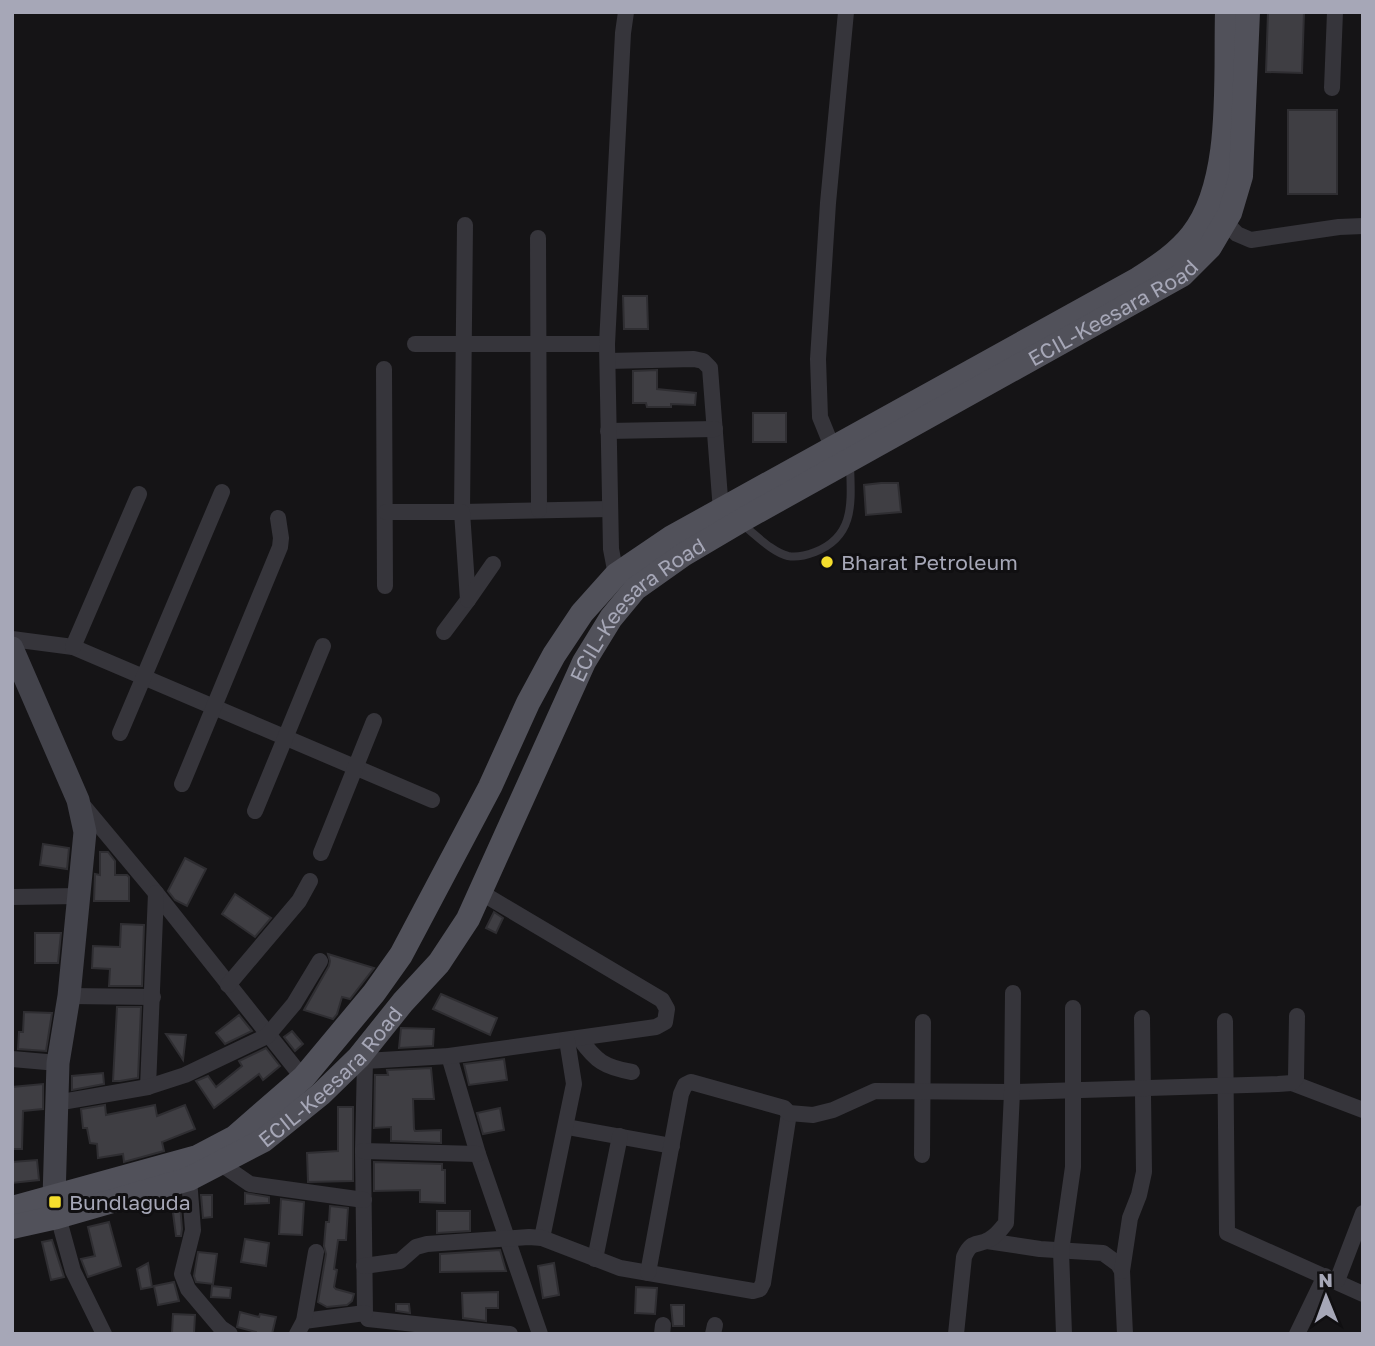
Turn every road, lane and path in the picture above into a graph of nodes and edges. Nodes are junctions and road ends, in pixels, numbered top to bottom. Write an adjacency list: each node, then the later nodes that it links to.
1 (626, 12): 14 (street)
2 (846, 12): 19 (street)
3 (1227, 12): 19 (main road, ECIL-Keesara Road)
4 (1248, 12): 7 (main road, ECIL-Keesara Road)
5 (1335, 12): 6 (street)
6 (1332, 88)
7 (1225, 222): 9 (street); 19 (main road, ECIL-Keesara Road)
8 (465, 225): 11 (street)
9 (1363, 226)
10 (538, 238): 12 (street)
11 (464, 343): 12 (street); 13 (street); 25 (street)
12 (538, 343): 14 (street); 23 (street)
13 (415, 344)
14 (607, 344): 15 (street)
15 (608, 361): 17 (street); 18 (street)
16 (384, 369): 24 (street)
17 (715, 429): 18 (street); 26 (street)
18 (608, 430): 22 (street)
19 (841, 455): 26 (main road, ECIL-Keesara Road); 26 (lane)
20 (222, 492): 37 (street)
21 (139, 494): 35 (street)
22 (610, 509): 23 (street); 29 (street)
23 (539, 510): 25 (street)
24 (386, 512): 25 (street); 30 (street)
25 (462, 512): 31 (street)
26 (730, 517): 29 (main road, ECIL-Keesara Road); 50 (main road, ECIL-Keesara Road)
27 (278, 519): 39 (street)
28 (493, 564): 31 (street)
29 (616, 575): 71 (main road, ECIL-Keesara Road)
30 (386, 586)
31 (468, 600): 32 (street)
32 (444, 632)
33 (12, 639): 35 (street)
34 (323, 646): 42 (street)
35 (73, 647): 37 (street)
36 (12, 648): 38 (street)
37 (143, 676): 39 (street); 41 (street)
38 (19, 677): 45 (street)
39 (212, 706): 42 (street); 44 (street)
40 (374, 721): 43 (street)
41 (120, 733)
42 (284, 737): 43 (street); 47 (street)
43 (355, 769): 46 (street); 48 (street)
44 (182, 784)
45 (78, 800): 51 (street); 52 (street)
46 (432, 800)
47 (255, 811)
48 (321, 853)
49 (310, 881): 55 (street)
50 (480, 892): 65 (street); 68 (main road, ECIL-Keesara Road)
51 (156, 893): 55 (street); 58 (street)
52 (79, 896): 53 (street); 57 (street)
53 (12, 897)
54 (320, 961): 64 (street)
55 (228, 985): 64 (street)
56 (1013, 993): 78 (street)
57 (69, 996): 58 (street); 69 (street)
58 (153, 997): 74 (street)
59 (1073, 1007): 76 (street)
60 (1297, 1016): 72 (street)
61 (1142, 1018): 75 (street)
62 (1225, 1021): 73 (street)
63 (923, 1022): 77 (street)
64 (267, 1036): 71 (street); 74 (street)
65 (573, 1039): 66 (street); 70 (street); 82 (street)
66 (449, 1056): 68 (street); 86 (street)
67 (12, 1059): 69 (street)
68 (362, 1059): 85 (street); 88 (main road, ECIL-Keesara Road)
69 (58, 1063): 79 (street)
70 (632, 1072)
71 (303, 1078): 91 (main road, ECIL-Keesara Road)
72 (1292, 1083): 73 (street); 80 (street)
73 (1227, 1086): 75 (street); 104 (street)
74 (148, 1087): 79 (street)
75 (1143, 1087): 76 (street); 102 (street)
76 (1074, 1089): 78 (street); 98 (street)
77 (924, 1092): 78 (street); 81 (street); 87 (street)
78 (1012, 1092): 97 (street)
79 (56, 1103): 91 (street)
80 (1363, 1110)
81 (789, 1113): 84 (street); 103 (street)
82 (567, 1127): 83 (street); 95 (street)
83 (620, 1136): 84 (street); 100 (street)
84 (672, 1146): 103 (street)
85 (363, 1151): 86 (street); 90 (street)
86 (478, 1154): 96 (street)
87 (922, 1155)
88 (221, 1164): 89 (main road, ECIL-Keesara Road); 90 (street)
89 (189, 1179): 91 (main road, ECIL-Keesara Road); 109 (street)
90 (363, 1200): 101 (street)
91 (56, 1207): 92 (main road, ECIL-Keesara Road); 94 (main road, ECIL-Keesara Road); 108 (street)
92 (12, 1208)
93 (1363, 1213): 104 (street)
94 (12, 1227)
95 (542, 1238): 96 (street); 100 (street)
96 (509, 1239): 101 (street); 111 (street)
97 (988, 1241): 98 (street); 112 (street)
98 (1061, 1251): 102 (street); 113 (street)
99 (316, 1252): 107 (street)
100 (595, 1259): 103 (street)
101 (365, 1266): 106 (street)
102 (1122, 1271): 114 (street)
103 (648, 1273)
104 (1331, 1278): 105 (street); 115 (street)
105 (1363, 1294)
106 (365, 1313): 107 (street); 110 (street)
107 (300, 1327)
108 (104, 1334)
109 (230, 1334)
110 (510, 1334)
111 (540, 1334)
112 (956, 1334)
113 (1064, 1334)
114 (1125, 1334)
115 (1297, 1334)

